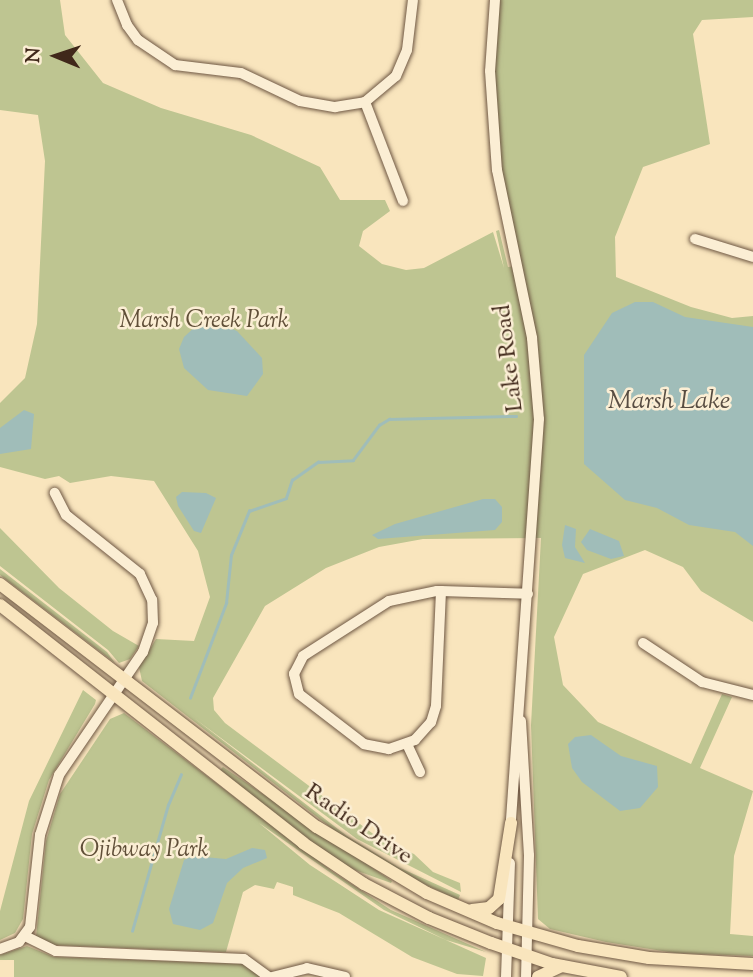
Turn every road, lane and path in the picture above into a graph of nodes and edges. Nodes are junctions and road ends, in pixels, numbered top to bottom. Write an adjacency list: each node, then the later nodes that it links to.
1 (117, 0): 4 (street)
2 (413, 0): 4 (street)
3 (495, 0): 11 (street, Lake Road)
4 (365, 102): 5 (street)
5 (403, 201)
6 (695, 239): 7 (street)
7 (753, 257)
8 (55, 493): 14 (street)
9 (0, 584): 14 (main road, Radio Drive)
10 (441, 591): 11 (street); 18 (street); 18 (street)
11 (528, 594): 17 (street, Lake Road)
12 (0, 605): 15 (main road, Radio Drive)
13 (643, 643): 16 (street)
14 (124, 680): 15 (street); 21 (main road, Radio Drive)
15 (114, 694): 24 (street); 25 (main road, Radio Drive)
16 (753, 695)
17 (520, 714): 20 (street, Lake Road); 23 (street, Lake Road)
18 (407, 744): 19 (street)
19 (420, 772)
20 (510, 823): 21 (main road); 22 (street, Lake Road)
21 (460, 908): 22 (main road, Radio Drive)
22 (508, 926): 23 (main road, Radio Drive); 25 (street, Lake Road)
23 (528, 933): 27 (street, Lake Road); 28 (main road, Radio Drive)
24 (25, 936): 26 (street); 30 (street)
25 (507, 948): 27 (main road, Radio Drive); 32 (street, Lake Road)
26 (0, 949)
27 (527, 955): 29 (main road, Radio Drive); 33 (street, Lake Road)
28 (753, 964)
29 (563, 966): 34 (main road); 35 (main road, Radio Drive)
30 (270, 977): 31 (street)
31 (345, 977)
32 (506, 977)
33 (527, 977)
34 (538, 977)
35 (621, 977)

